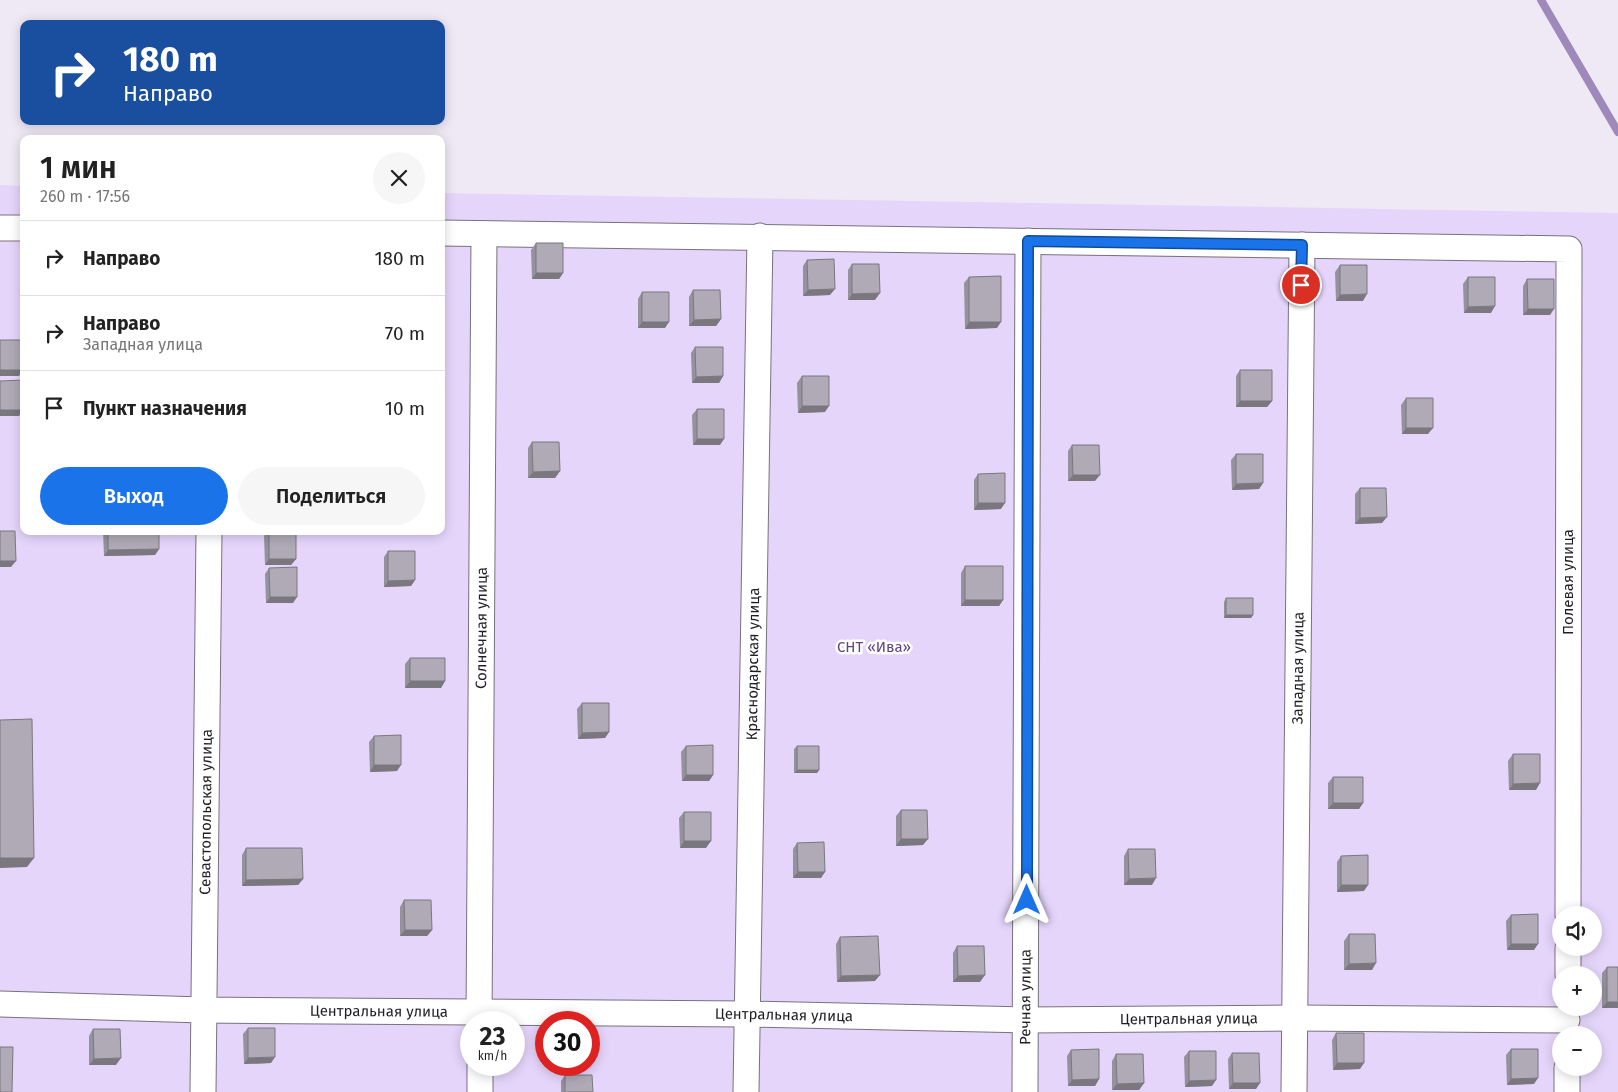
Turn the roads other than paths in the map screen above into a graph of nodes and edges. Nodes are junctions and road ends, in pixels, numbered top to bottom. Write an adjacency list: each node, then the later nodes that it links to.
1 (0, 228): 2 (street)
2 (20, 228)
3 (445, 233): 4 (street)
4 (484, 234): 5 (street); 12 (street, Солнечная улица)
5 (760, 236): 6 (street); 13 (street, Краснодарская улица)
6 (1028, 241): 7 (street); 17 (street, Речная улица)
7 (1302, 245): 9 (street, Полевая улица); 16 (street, Западная улица)
8 (209, 535): 11 (street, Севастопольская улица)
9 (1568, 906)
10 (0, 1004): 11 (street, Центральная улица)
11 (203, 1010): 15 (street, Центральная улица); 21 (street, Севастопольская улица)
12 (479, 1011)
13 (746, 1014): 14 (street, Центральная улица); 17 (street, Центральная улица); 23 (street, Краснодарская улица)
14 (525, 1016)
15 (460, 1017)
16 (1294, 1018): 17 (street, Центральная улица); 18 (street, Центральная улица); 25 (street, Западная улица)
17 (1026, 1020): 24 (street, Речная улица)
18 (1567, 1021)
19 (480, 1076): 22 (street)
20 (1567, 1076): 26 (street)
21 (203, 1092)
22 (480, 1092)
23 (746, 1092)
24 (1026, 1092)
25 (1294, 1092)
26 (1567, 1092)

